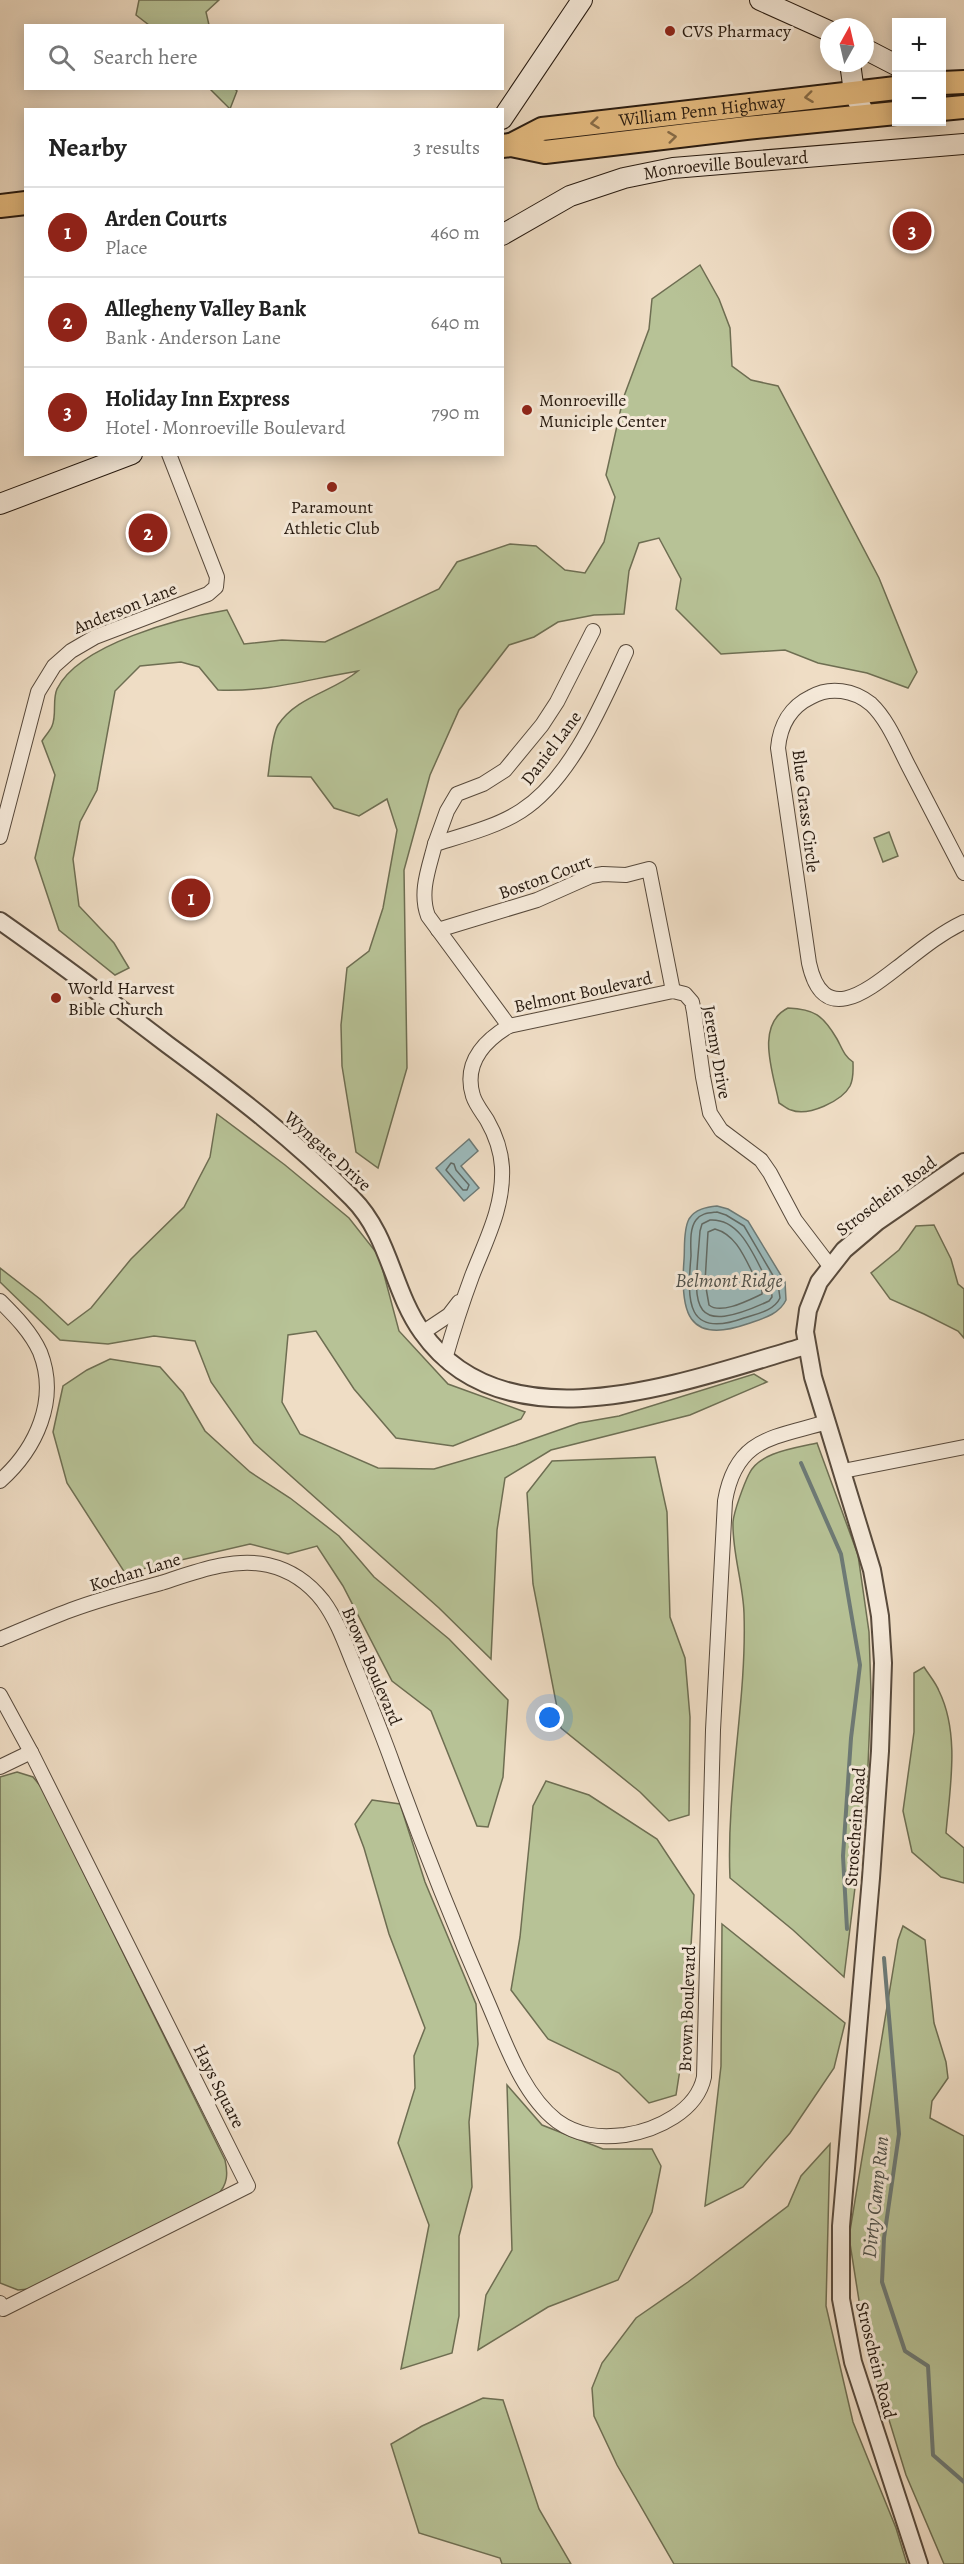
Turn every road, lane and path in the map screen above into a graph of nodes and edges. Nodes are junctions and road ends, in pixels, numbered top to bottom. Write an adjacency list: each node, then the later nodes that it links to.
1 (582, 0): 16 (main road)
2 (760, 0): 3 (main road)
3 (789, 15): 4 (main road); 5 (main road)
4 (820, 28)
5 (820, 36)
6 (874, 54): 7 (main road)
7 (892, 62)
8 (853, 72): 11 (main road)
9 (862, 72): 11 (main road)
10 (892, 89): 11 (highway, William Penn Highway)
11 (861, 92): 15 (main road); 18 (highway, William Penn Highway, one-way to 18)
12 (964, 107): 13 (highway)
13 (946, 109)
14 (892, 113): 15 (highway, William Penn Highway)
15 (865, 116): 18 (highway, William Penn Highway, one-way to 15)
16 (504, 117)
17 (964, 144): 21 (main road, Monroeville Boulevard)
18 (507, 145)
19 (24, 203): 20 (highway)
20 (0, 206)
21 (504, 235)
22 (127, 456): 24 (main road)
23 (170, 456): 27 (street, Anderson Lane)
24 (0, 504)
25 (592, 631): 28 (street, Daniel Lane)
26 (626, 652): 28 (street, Daniel Lane)
27 (0, 837)
28 (435, 844): 32 (street, Daniel Lane)
29 (964, 873): 31 (street, Blue Grass Circle)
30 (0, 921): 39 (street, Wyngate Drive)
31 (964, 922)
32 (438, 930): 33 (street, Boston Court); 34 (street, Daniel Lane)
33 (673, 992): 34 (street, Belmont Boulevard); 36 (street, Jeremy Drive)
34 (509, 1026): 37 (street, Belmont Boulevard)
35 (964, 1162): 36 (street, Stroschein Road)
36 (830, 1266): 40 (street, Stroschein Road)
37 (466, 1293): 39 (street, Belmont Boulevard); 41 (street, Belmont Boulevard)
38 (0, 1301): 45 (street)
39 (422, 1333): 41 (street, Wyngate Drive)
40 (806, 1346): 41 (street, Wyngate Drive); 42 (street, Stroschein Road)
41 (446, 1359)
42 (827, 1422): 44 (street, Stroschein Road); 46 (street, Brown Boulevard)
43 (964, 1447): 44 (street)
44 (843, 1471): 52 (street, Stroschein Road)
45 (0, 1481)
46 (285, 1570): 47 (street, Kochan Lane)
47 (0, 1639)
48 (0, 1695): 49 (street)
49 (31, 1752): 50 (street); 51 (street, Hays Square)
50 (0, 1767)
51 (0, 2303)
52 (919, 2564)

